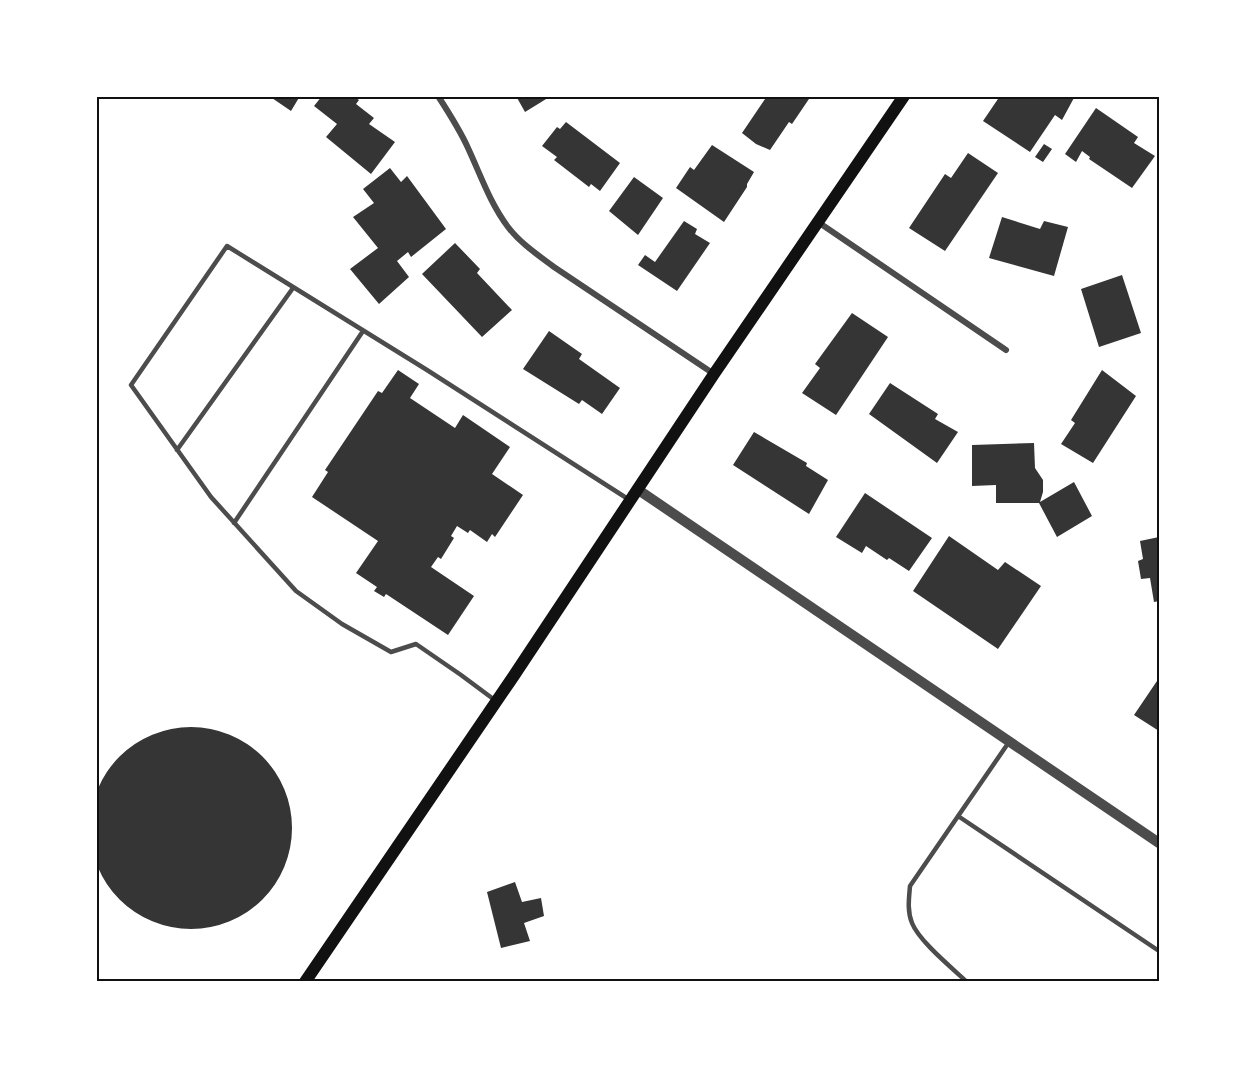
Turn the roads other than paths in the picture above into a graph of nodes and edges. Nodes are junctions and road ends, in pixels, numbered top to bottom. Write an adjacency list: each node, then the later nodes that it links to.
1 (438, 96): 7 (street)
2 (904, 96): 3 (main road)
3 (818, 222): 6 (street); 7 (main road)
4 (293, 288): 5 (lane); 8 (lane); 8 (lane)
5 (363, 331): 10 (lane); 11 (lane)
6 (1006, 350)
7 (714, 374): 9 (main road)
8 (177, 450): 11 (lane)
9 (637, 489): 10 (main road); 13 (street)
10 (630, 501): 12 (main road)
11 (234, 523): 12 (lane)
12 (497, 701): 17 (main road)
13 (1009, 742): 14 (lane); 15 (street)
14 (958, 816): 16 (lane); 18 (lane)
15 (1159, 843)
16 (1159, 951)
17 (305, 982)
18 (967, 982)

